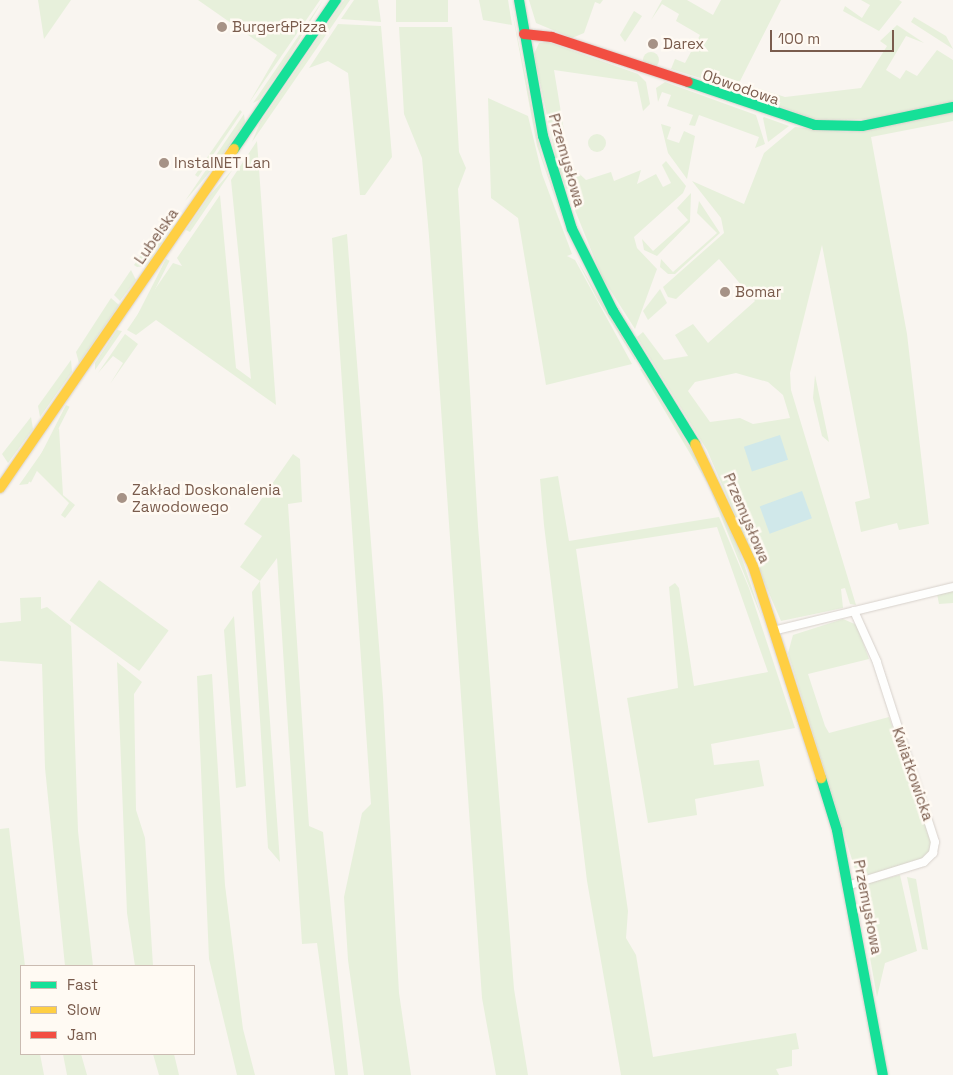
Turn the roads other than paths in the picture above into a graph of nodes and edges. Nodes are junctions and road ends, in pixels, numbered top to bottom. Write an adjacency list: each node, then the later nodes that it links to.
1 (336, 0): 5 (main road, Lubelska)
2 (519, 0): 3 (main road, Przemysłowa)
3 (524, 34): 4 (main road, Obwodowa); 8 (main road, Przemysłowa)
4 (953, 107)
5 (0, 488)
6 (953, 586): 7 (street)
7 (854, 612): 8 (street); 9 (street, Kwiatkowicka)
8 (773, 631): 9 (main road, Przemysłowa)
9 (850, 885): 10 (main road, Przemysłowa)
10 (883, 1075)

